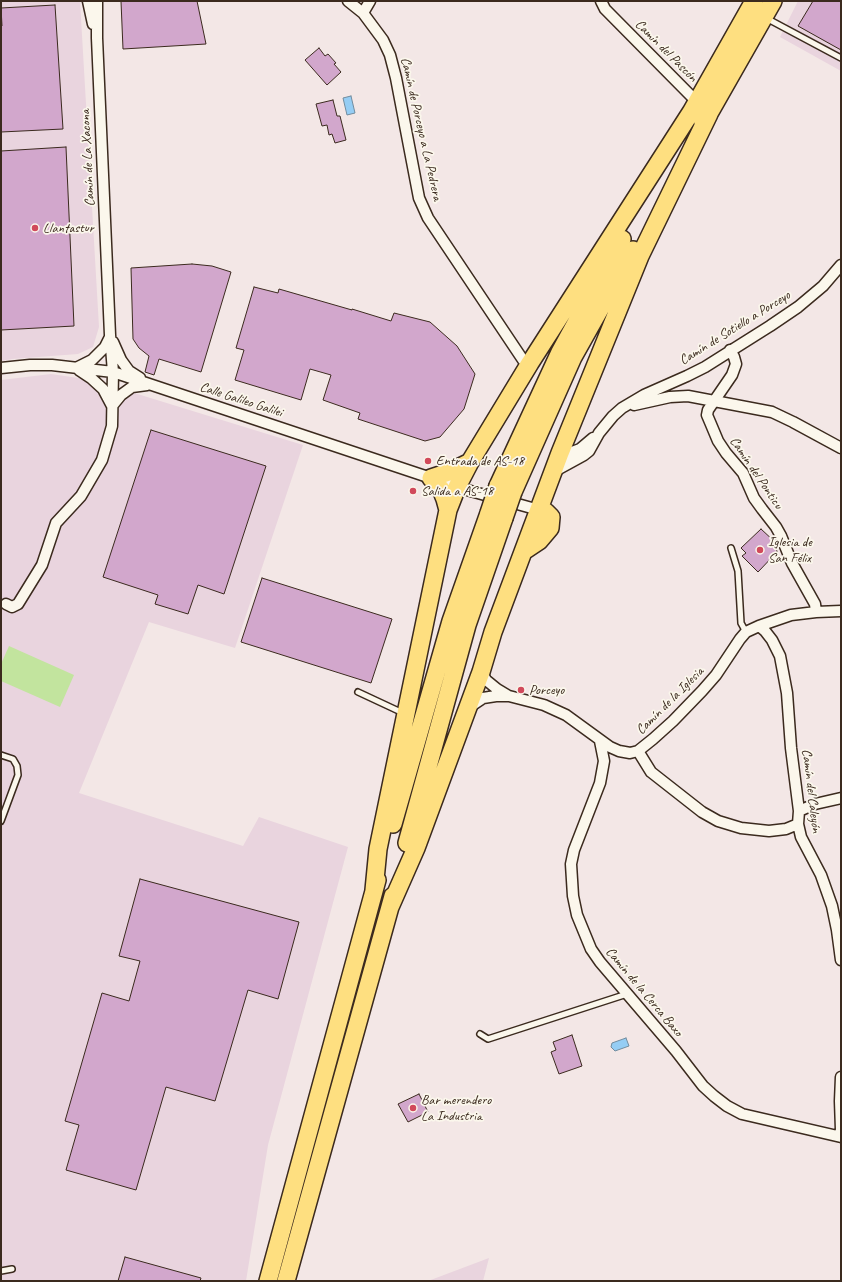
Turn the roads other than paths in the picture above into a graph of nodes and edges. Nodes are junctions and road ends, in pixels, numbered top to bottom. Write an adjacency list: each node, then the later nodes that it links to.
1 (88, 1): 10 (street)
2 (97, 1): 10 (street)
3 (348, 1): 8 (street, Camín de Porceyo a La Pedrera)
4 (370, 1): 8 (street)
5 (601, 1): 12 (street, Camín del Pascón)
6 (754, 1): 12 (highway)
7 (773, 1): 9 (highway)
8 (363, 13): 17 (street, Camín de Porceyo a La Pedrera)
9 (764, 17): 11 (lane); 13 (highway)
10 (96, 38): 15 (street, Camín de La Xacona)
11 (841, 58)
12 (696, 104): 17 (highway); 32 (highway)
13 (709, 114): 27 (highway); 32 (highway)
14 (841, 265): 16 (street, Camín de Sotiello a Porceyo)
15 (110, 335): 19 (street); 20 (street, Camín de La Xacona); 21 (street)
16 (730, 350): 22 (street, Camín del Ponticu); 24 (street, Camín de Sotiello a Porceyo)
17 (530, 363): 28 (highway)
18 (1, 368): 19 (street, Calle Galileo Galilei)
19 (76, 368): 20 (street, Calle Galileo Galilei); 23 (street)
20 (113, 372): 21 (street, Calle Galileo Galilei); 23 (street, Camín de La Xacona)
21 (149, 384): 23 (street); 30 (street, Calle Galileo Galilei)
22 (714, 401): 24 (street); 26 (street); 38 (street, Camín del Ponticu)
23 (112, 406): 37 (street, Camín de La Xacona)
24 (622, 408): 25 (street, Camín de Sotiello a Porceyo)
25 (599, 433): 27 (street, Camín de Sotiello a Porceyo); 29 (street, Camín de Sotiello a Porceyo)
26 (841, 448)
27 (560, 453): 29 (highway)
28 (470, 462): 30 (highway); 31 (highway)
29 (553, 472): 34 (highway)
30 (431, 478): 31 (street, Calle Galileo Galilei); 33 (highway)
31 (462, 489): 33 (highway); 34 (street, Calle Galileo Galilei)
32 (506, 489): 35 (highway, bridge)
33 (448, 510): 45 (highway)
34 (539, 510): 42 (highway)
35 (496, 515): 53 (highway); 54 (highway)
36 (731, 548): 41 (lane)
37 (6, 604)
38 (816, 612): 39 (street, Camín de la Iglesia); 40 (street, Camín de la Iglesia)
39 (841, 612)
40 (759, 626): 41 (street, Camín de la Iglesia); 50 (street, Camín del Caleyón)
41 (746, 632): 47 (street, Camín de la Iglesia)
42 (479, 681): 44 (street, Camín de la Iglesia); 44 (street, Camín de la Iglesia); 54 (highway)
43 (358, 692): 45 (lane)
44 (509, 696): 46 (street, Camín de la Iglesia)
45 (406, 715): 53 (highway)
46 (600, 741): 47 (street, Camín de la Iglesia); 56 (street, Camín de la Cerca Baxo)
47 (638, 751): 52 (street)
48 (1, 755): 51 (lane)
49 (841, 798): 50 (street)
50 (799, 811): 52 (street, Camín del Caleyón)
51 (1, 821)
52 (798, 824): 55 (street, Camín del Caleyón)
53 (374, 890): 62 (highway)
54 (390, 907): 63 (highway)
55 (841, 960)
56 (627, 994): 57 (lane); 59 (street, Camín de la Cerca Baxo)
57 (480, 1034)
58 (841, 1077): 59 (street)
59 (840, 1136)
60 (12, 1269): 61 (lane)
61 (1, 1272)
62 (268, 1281)
63 (286, 1281)

